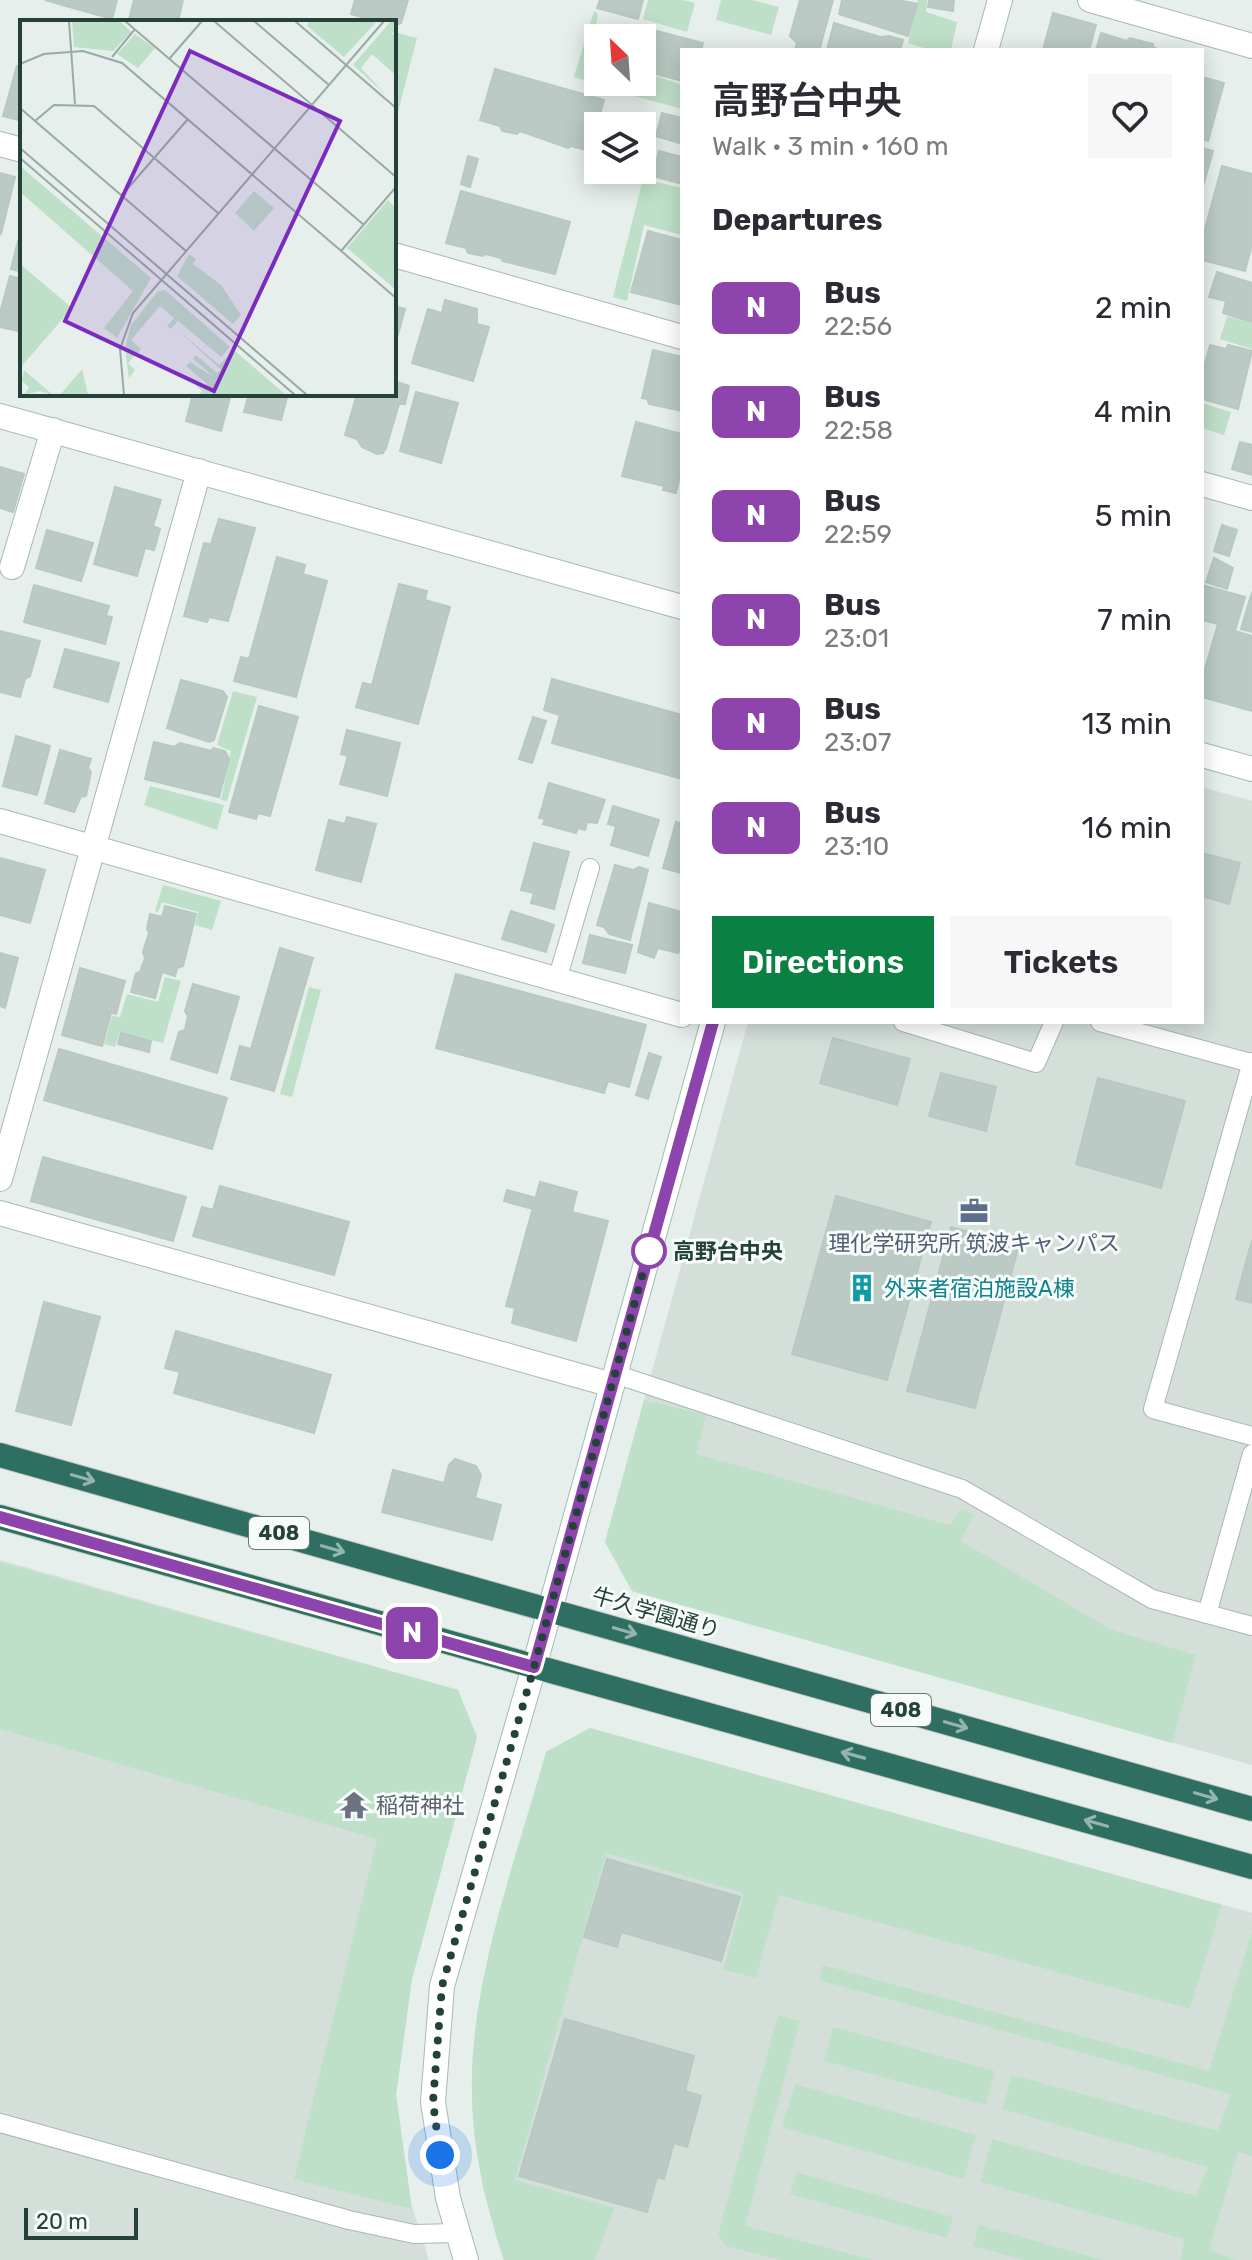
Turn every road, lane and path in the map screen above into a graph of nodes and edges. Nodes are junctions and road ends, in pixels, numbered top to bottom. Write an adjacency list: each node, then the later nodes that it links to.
1 (1000, 0): 4 (street)
2 (1090, 0): 3 (street)
3 (1252, 46)
4 (987, 48)
5 (0, 144): 6 (street)
6 (20, 149)
7 (396, 256): 8 (street)
8 (680, 336)
9 (0, 416): 10 (street)
10 (53, 430): 11 (street); 14 (street)
11 (199, 471): 15 (street); 19 (street)
12 (1204, 485): 13 (street)
13 (1252, 498)
14 (12, 567)
15 (680, 606)
16 (1204, 756): 17 (street)
17 (1252, 769)
18 (0, 821): 19 (street)
19 (94, 848): 21 (street); 28 (street)
20 (590, 868): 21 (lane)
21 (557, 980): 22 (street)
22 (680, 1014)
23 (710, 1024): 30 (street)
24 (909, 1024): 25 (lane)
25 (1053, 1024)
26 (1108, 1024): 27 (lane)
27 (1252, 1062): 31 (lane)
28 (0, 1179)
29 (0, 1213): 30 (street)
30 (614, 1380): 35 (street); 36 (lane)
31 (1252, 1436)
32 (1252, 1454): 36 (lane)
33 (0, 1455): 35 (highway, 牛久学園通り / 408, one-way to 35)
34 (0, 1517): 38 (highway)
35 (549, 1610): 38 (street); 39 (highway, 牛久学園通り / 408, one-way to 39)
36 (1207, 1614): 37 (lane)
37 (1252, 1626)
38 (534, 1667): 40 (highway, one-way to 38); 42 (street)
39 (1252, 1809)
40 (1252, 1867)
41 (0, 2123): 42 (lane)
42 (457, 2233): 43 (street)
43 (466, 2260)

